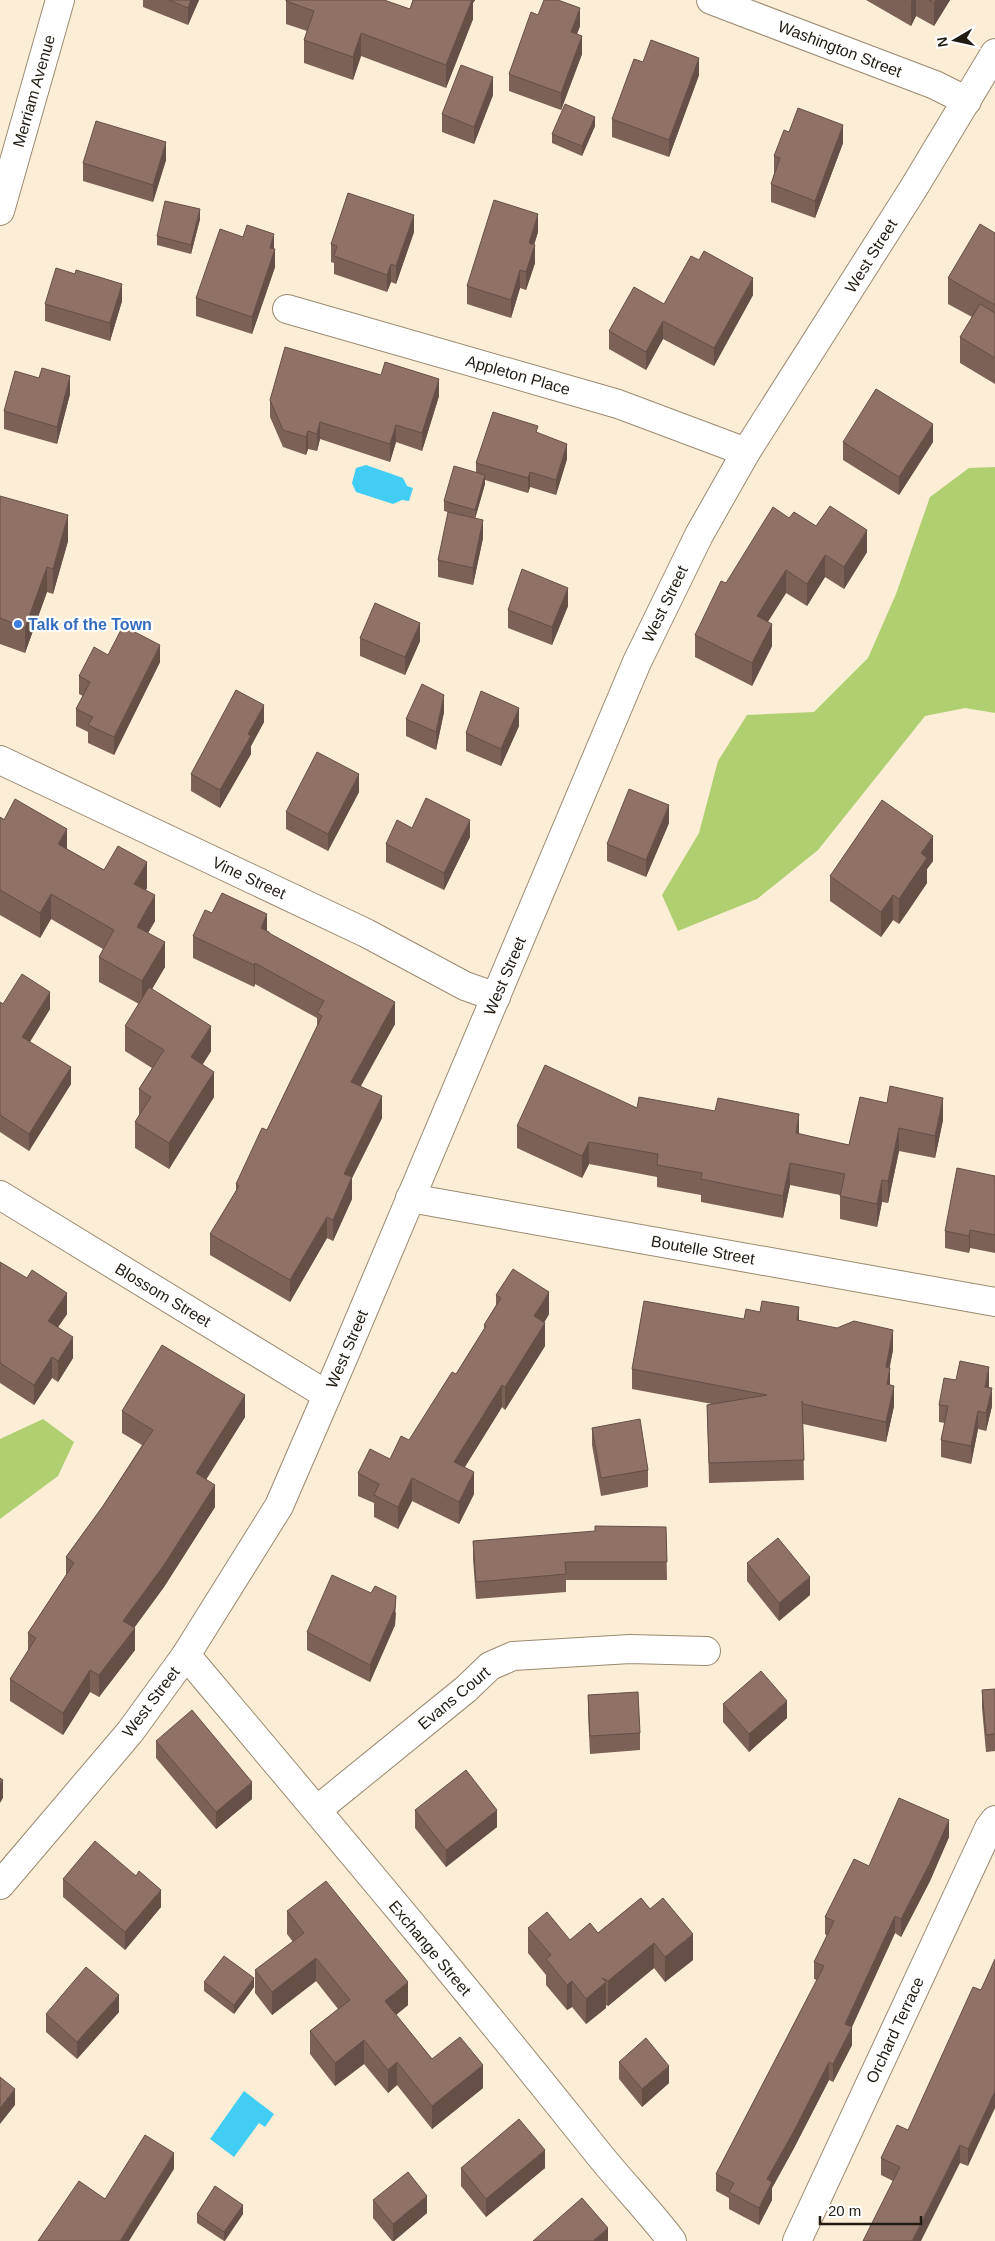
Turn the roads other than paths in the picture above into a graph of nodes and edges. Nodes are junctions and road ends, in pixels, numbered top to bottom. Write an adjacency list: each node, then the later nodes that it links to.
1 (60, 0): 5 (street, Merriam Avenue)
2 (711, 0): 4 (street, Washington Street)
3 (995, 53): 4 (street, West Street)
4 (967, 101): 7 (street, West Street)
5 (0, 211)
6 (287, 309): 7 (street, Appleton Place)
7 (746, 452): 9 (street, West Street)
8 (0, 760): 9 (street, Vine Street)
9 (496, 997): 11 (street, West Street)
10 (0, 1195): 13 (street, Blossom Street)
11 (410, 1198): 12 (street, Boutelle Street); 13 (street, West Street)
12 (995, 1302)
13 (327, 1395): 15 (street, West Street)
14 (706, 1651): 16 (street, Evans Court)
15 (186, 1655): 16 (street, Exchange Street); 18 (street, West Street)
16 (317, 1810): 19 (street, Exchange Street)
17 (995, 1820): 20 (street, Orchard Terrace)
18 (0, 1885)
19 (672, 2241)
20 (797, 2241)

